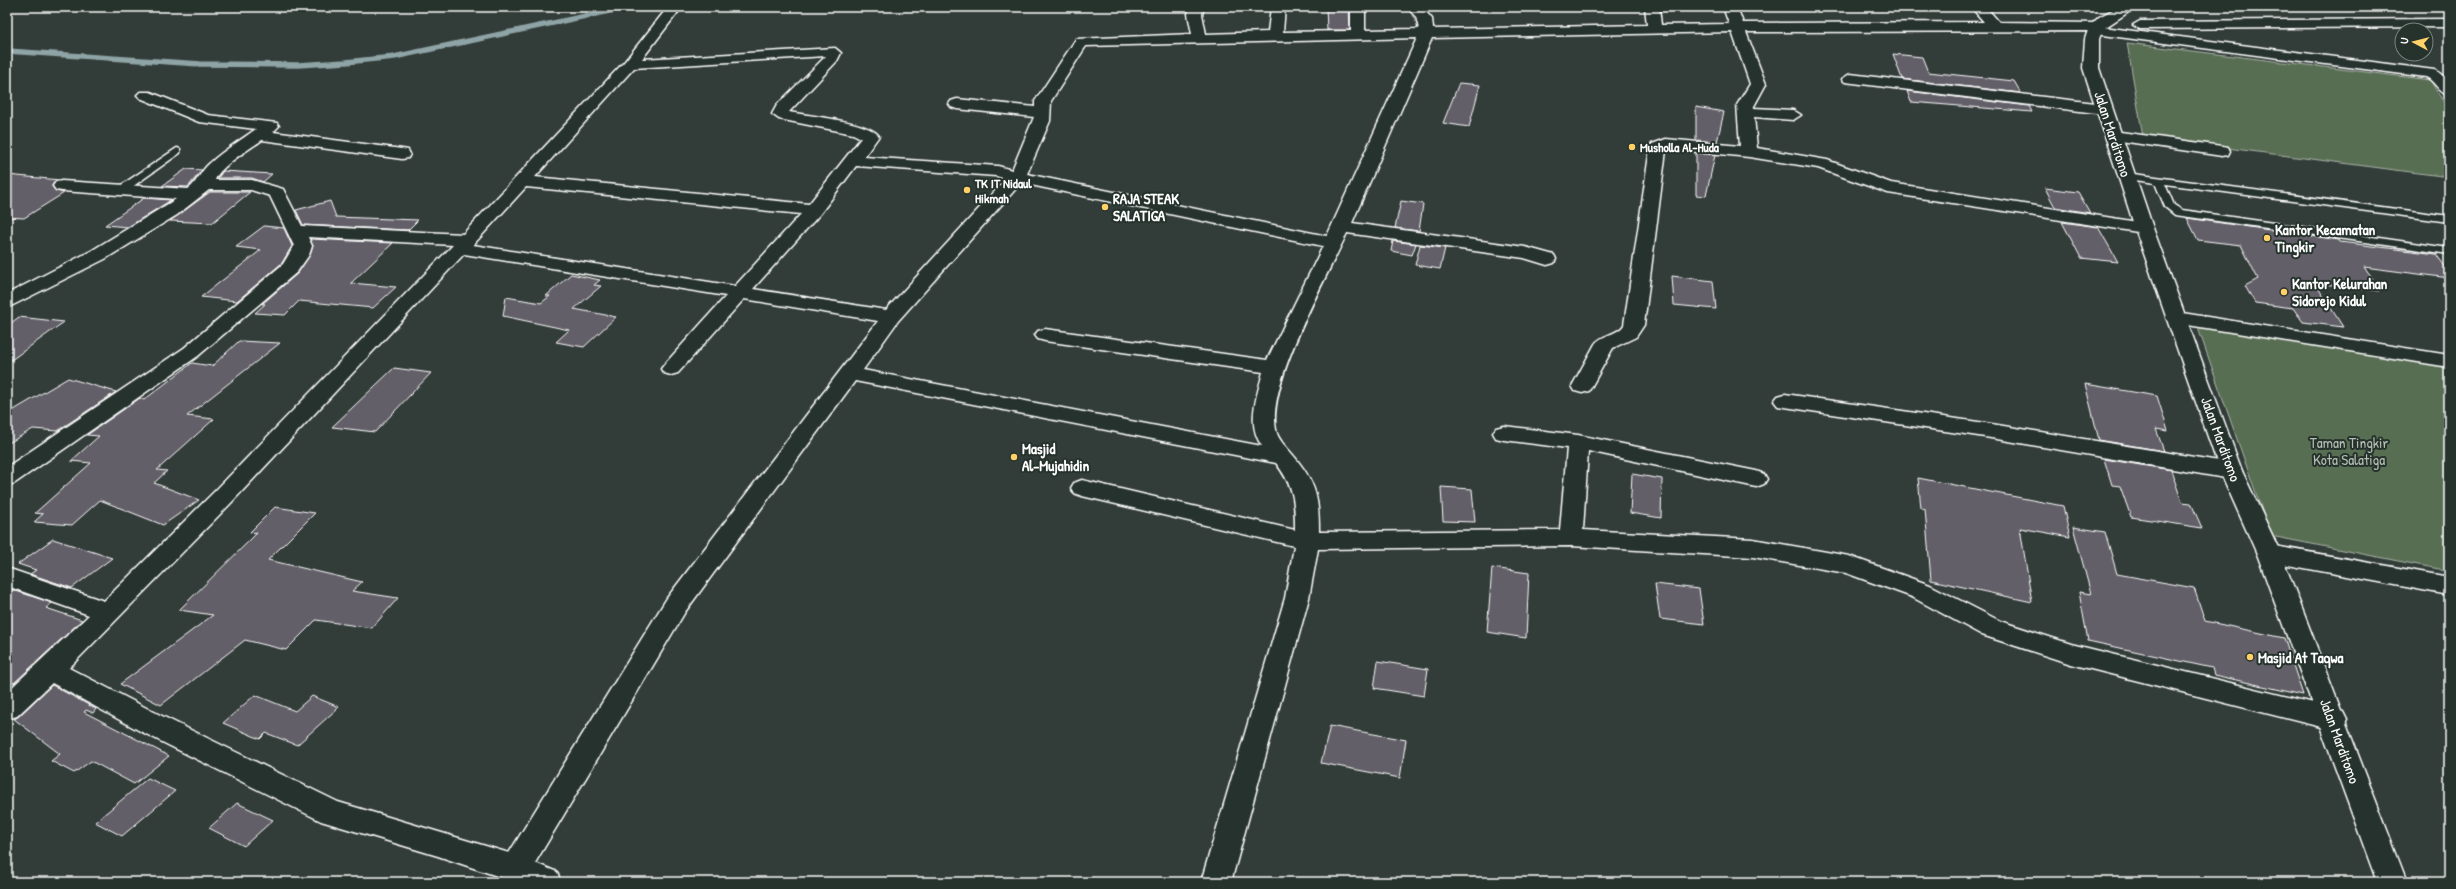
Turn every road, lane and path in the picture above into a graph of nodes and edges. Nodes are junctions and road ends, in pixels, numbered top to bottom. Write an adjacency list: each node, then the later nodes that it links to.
1 (1197, 7): 18 (street)
2 (1278, 7): 17 (street)
3 (1358, 7): 15 (street)
4 (1414, 7): 16 (street)
5 (1652, 7): 13 (street)
6 (1730, 7): 12 (street)
7 (1978, 7): 11 (street)
8 (2129, 7): 14 (street)
9 (674, 8): 19 (street)
10 (2449, 23): 14 (street)
11 (1995, 26): 12 (street); 14 (street)
12 (1737, 27): 13 (street); 25 (street)
13 (1654, 28): 16 (street)
14 (2096, 28): 21 (street); 24 (street, Jalan Marditomo)
15 (1358, 35): 16 (street); 17 (street)
16 (1426, 35): 46 (street)
17 (1275, 36): 18 (street)
18 (1200, 38): 26 (street)
19 (630, 64): 34 (street); 37 (street)
20 (1850, 79): 24 (street)
21 (2447, 87)
22 (145, 95): 28 (street)
23 (957, 104): 26 (street)
24 (2104, 109): 29 (street, Jalan Marditomo)
25 (1745, 112): 27 (street); 32 (street)
26 (1042, 113): 36 (street)
27 (1793, 115)
28 (261, 136): 33 (street); 41 (street)
29 (2113, 136): 31 (street); 35 (street, Jalan Marditomo)
30 (177, 151): 40 (lane)
31 (2222, 151)
32 (1749, 152): 44 (street); 59 (street)
33 (402, 154)
34 (853, 161): 36 (street); 42 (street)
35 (2126, 176): 38 (lane); 44 (street, Jalan Marditomo)
36 (1017, 177): 46 (street); 52 (street)
37 (522, 181): 42 (street); 47 (street)
38 (2159, 181): 43 (lane); 48 (lane)
39 (62, 186): 40 (street)
40 (121, 190): 41 (street)
41 (199, 190): 45 (street); 51 (street)
42 (814, 210): 50 (street)
43 (2449, 219)
44 (2144, 228): 53 (street, Jalan Marditomo)
45 (296, 231): 47 (street); 65 (street)
46 (1337, 235): 49 (street); 56 (street)
47 (464, 244): 50 (street); 73 (street)
48 (2449, 251)
49 (1547, 259)
50 (741, 294): 52 (street); 57 (street)
51 (7, 302)
52 (891, 317): 58 (street)
53 (2176, 318): 55 (street); 64 (street, Jalan Marditomo)
54 (1045, 335): 56 (street)
55 (2449, 361)
56 (1274, 367): 63 (street)
57 (671, 369)
58 (850, 374): 63 (street); 77 (street)
59 (1582, 386)
60 (1785, 401): 64 (street)
61 (1504, 433): 62 (street)
62 (1578, 442): 66 (street); 68 (street)
63 (1282, 457): 69 (street)
64 (2231, 471): 70 (street, Jalan Marditomo)
65 (7, 478)
66 (1756, 478)
67 (1082, 488): 69 (street)
68 (1571, 538): 69 (street); 76 (street)
69 (1308, 541): 79 (street)
70 (2269, 554): 72 (street); 76 (street, Jalan Marditomo)
71 (7, 577): 73 (street)
72 (2449, 586)
73 (109, 612): 74 (street)
74 (50, 670): 75 (street); 77 (street)
75 (7, 708)
76 (2333, 719): 80 (street, Jalan Marditomo)
77 (516, 868): 78 (street)
78 (546, 882)
79 (1216, 882)
80 (2392, 882)

